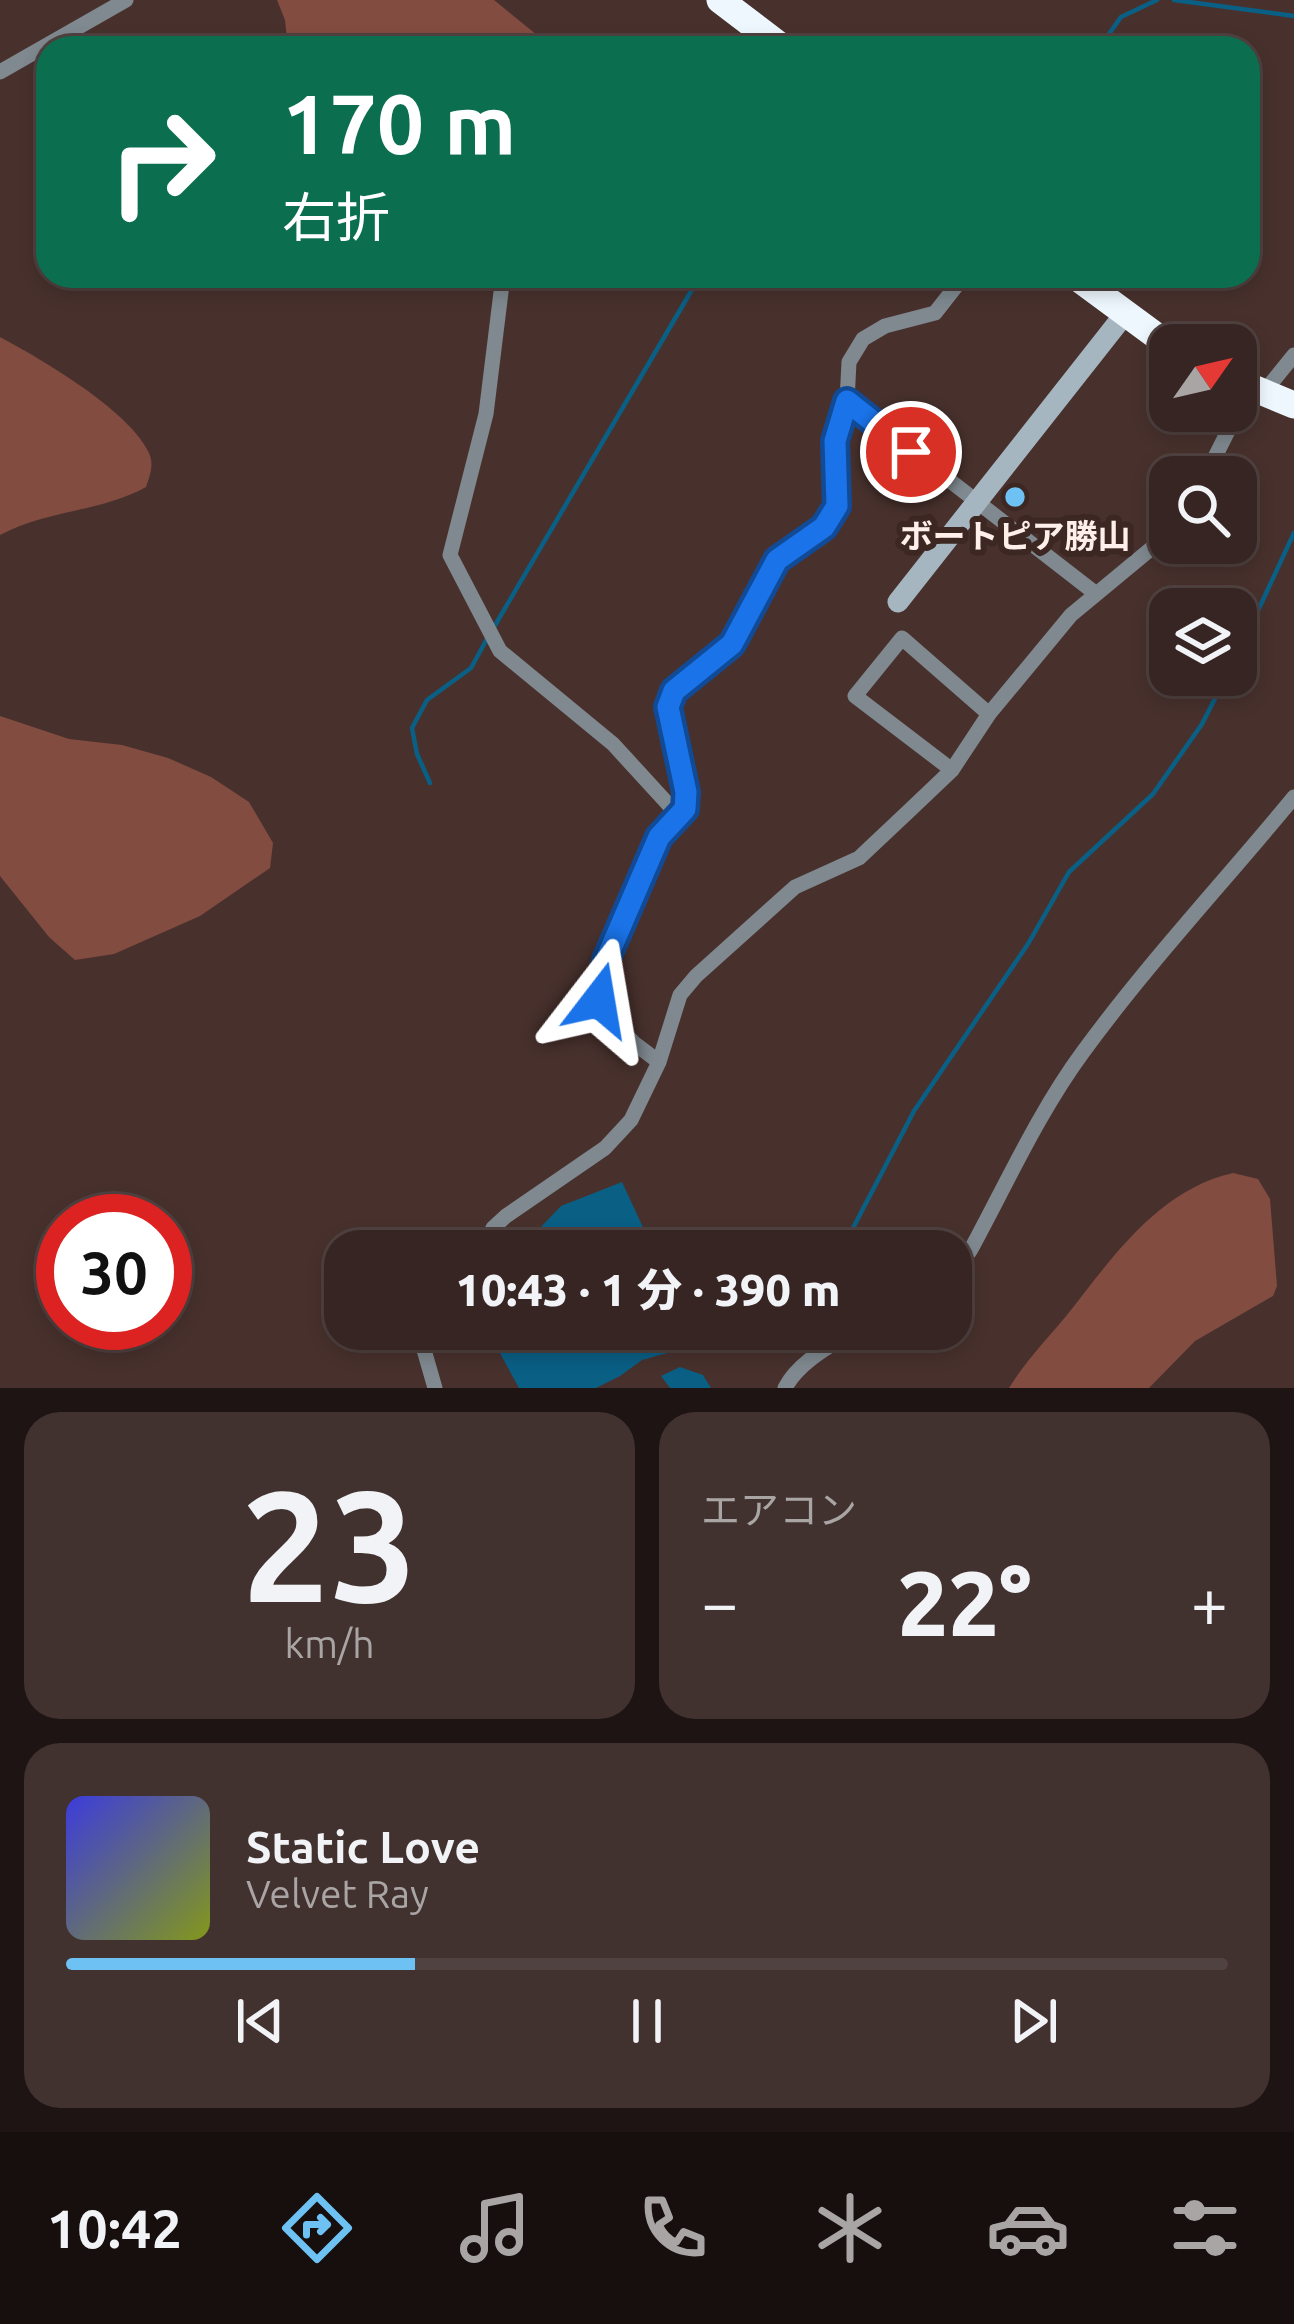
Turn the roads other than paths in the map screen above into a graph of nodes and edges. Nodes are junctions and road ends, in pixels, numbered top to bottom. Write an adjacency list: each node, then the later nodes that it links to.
1 (126, 0): 3 (street)
2 (720, 0): 4 (highway)
3 (72, 36)
4 (767, 36)
5 (36, 56): 6 (street)
6 (0, 72)
7 (502, 288): 24 (street)
8 (955, 288): 15 (street)
9 (1090, 288): 10 (highway)
10 (1124, 315): 11 (highway); 17 (street)
11 (1149, 332)
12 (1294, 355): 13 (street)
13 (1257, 382)
14 (1257, 390): 16 (highway)
15 (847, 401): 17 (street); 24 (street)
16 (1294, 405)
17 (976, 502): 19 (street); 20 (street)
18 (1149, 550): 19 (street)
19 (1095, 593): 21 (street)
20 (898, 602)
21 (989, 714): 22 (street); 22 (street)
22 (952, 770): 25 (street)
23 (1294, 797): 27 (street)
24 (678, 815): 25 (street)
25 (659, 1062): 26 (street)
26 (492, 1230)
27 (972, 1248)
28 (424, 1350): 30 (street)
29 (825, 1350): 31 (street)
30 (435, 1388)
31 (785, 1388)

